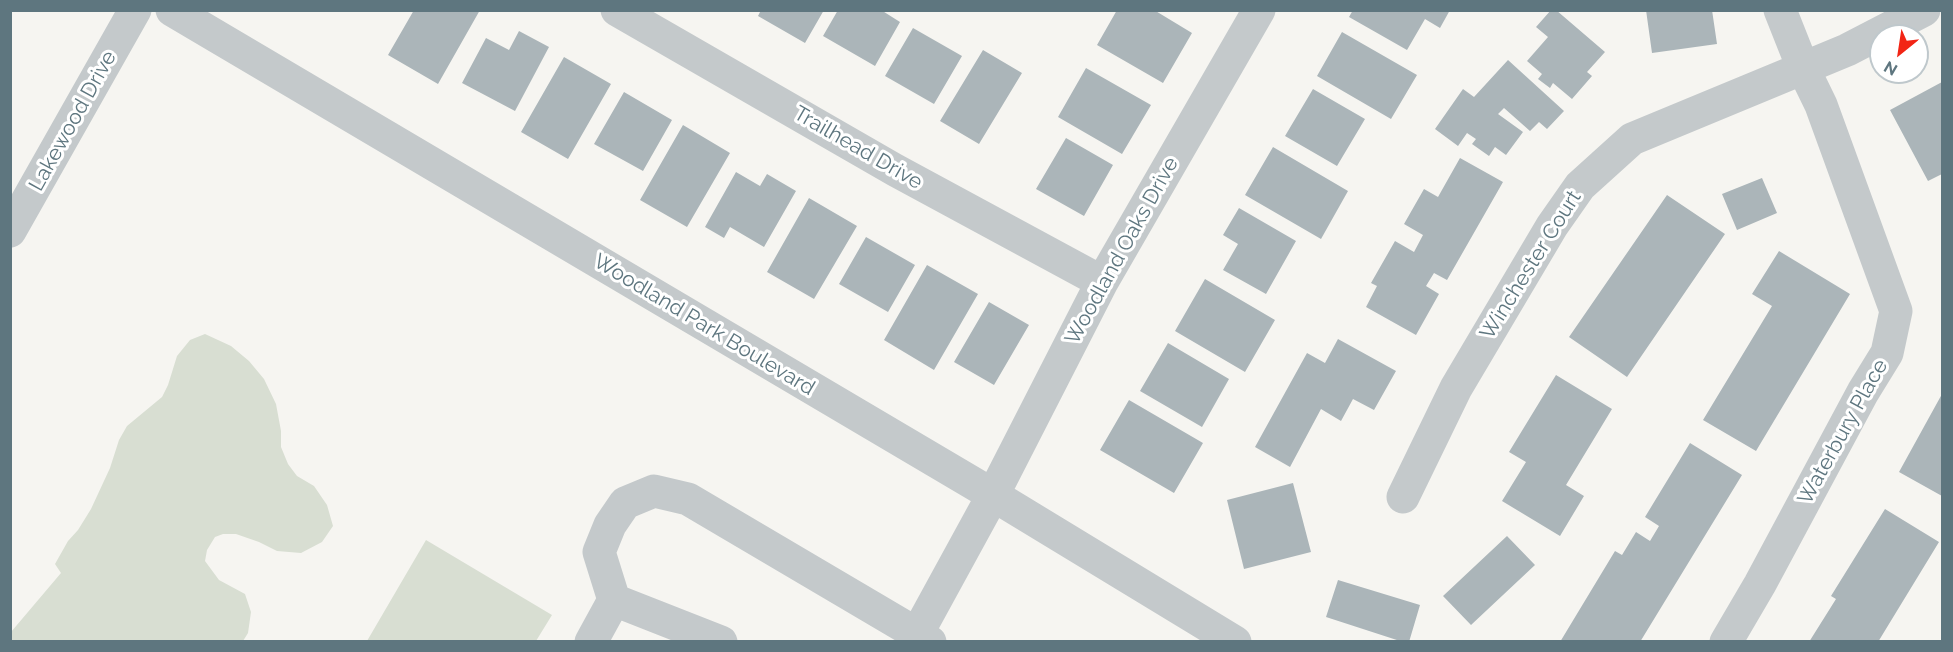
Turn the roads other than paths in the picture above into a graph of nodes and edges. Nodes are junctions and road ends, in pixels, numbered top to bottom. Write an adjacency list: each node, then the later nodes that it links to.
1 (135, 10): 8 (street, Lakewood Drive)
2 (172, 10): 10 (street, Woodland Park Boulevard)
3 (617, 10): 9 (street, Trailhead Drive)
4 (1259, 10): 9 (street, Woodland Oaks Drive)
5 (1780, 10): 7 (street, Waterbury Place)
6 (1924, 10): 7 (street, Winchester Court)
7 (1803, 68): 11 (street, Winchester Court); 17 (street, Waterbury Place)
8 (10, 231)
9 (1102, 282): 10 (street, Woodland Oaks Drive)
10 (993, 495): 13 (street, Woodland Oaks Drive); 16 (street, Woodland Park Boulevard)
11 (1403, 497)
12 (614, 600): 13 (street); 14 (street); 15 (street)
13 (920, 639)
14 (591, 642)
15 (721, 642)
16 (1235, 642)
17 (1726, 642)

